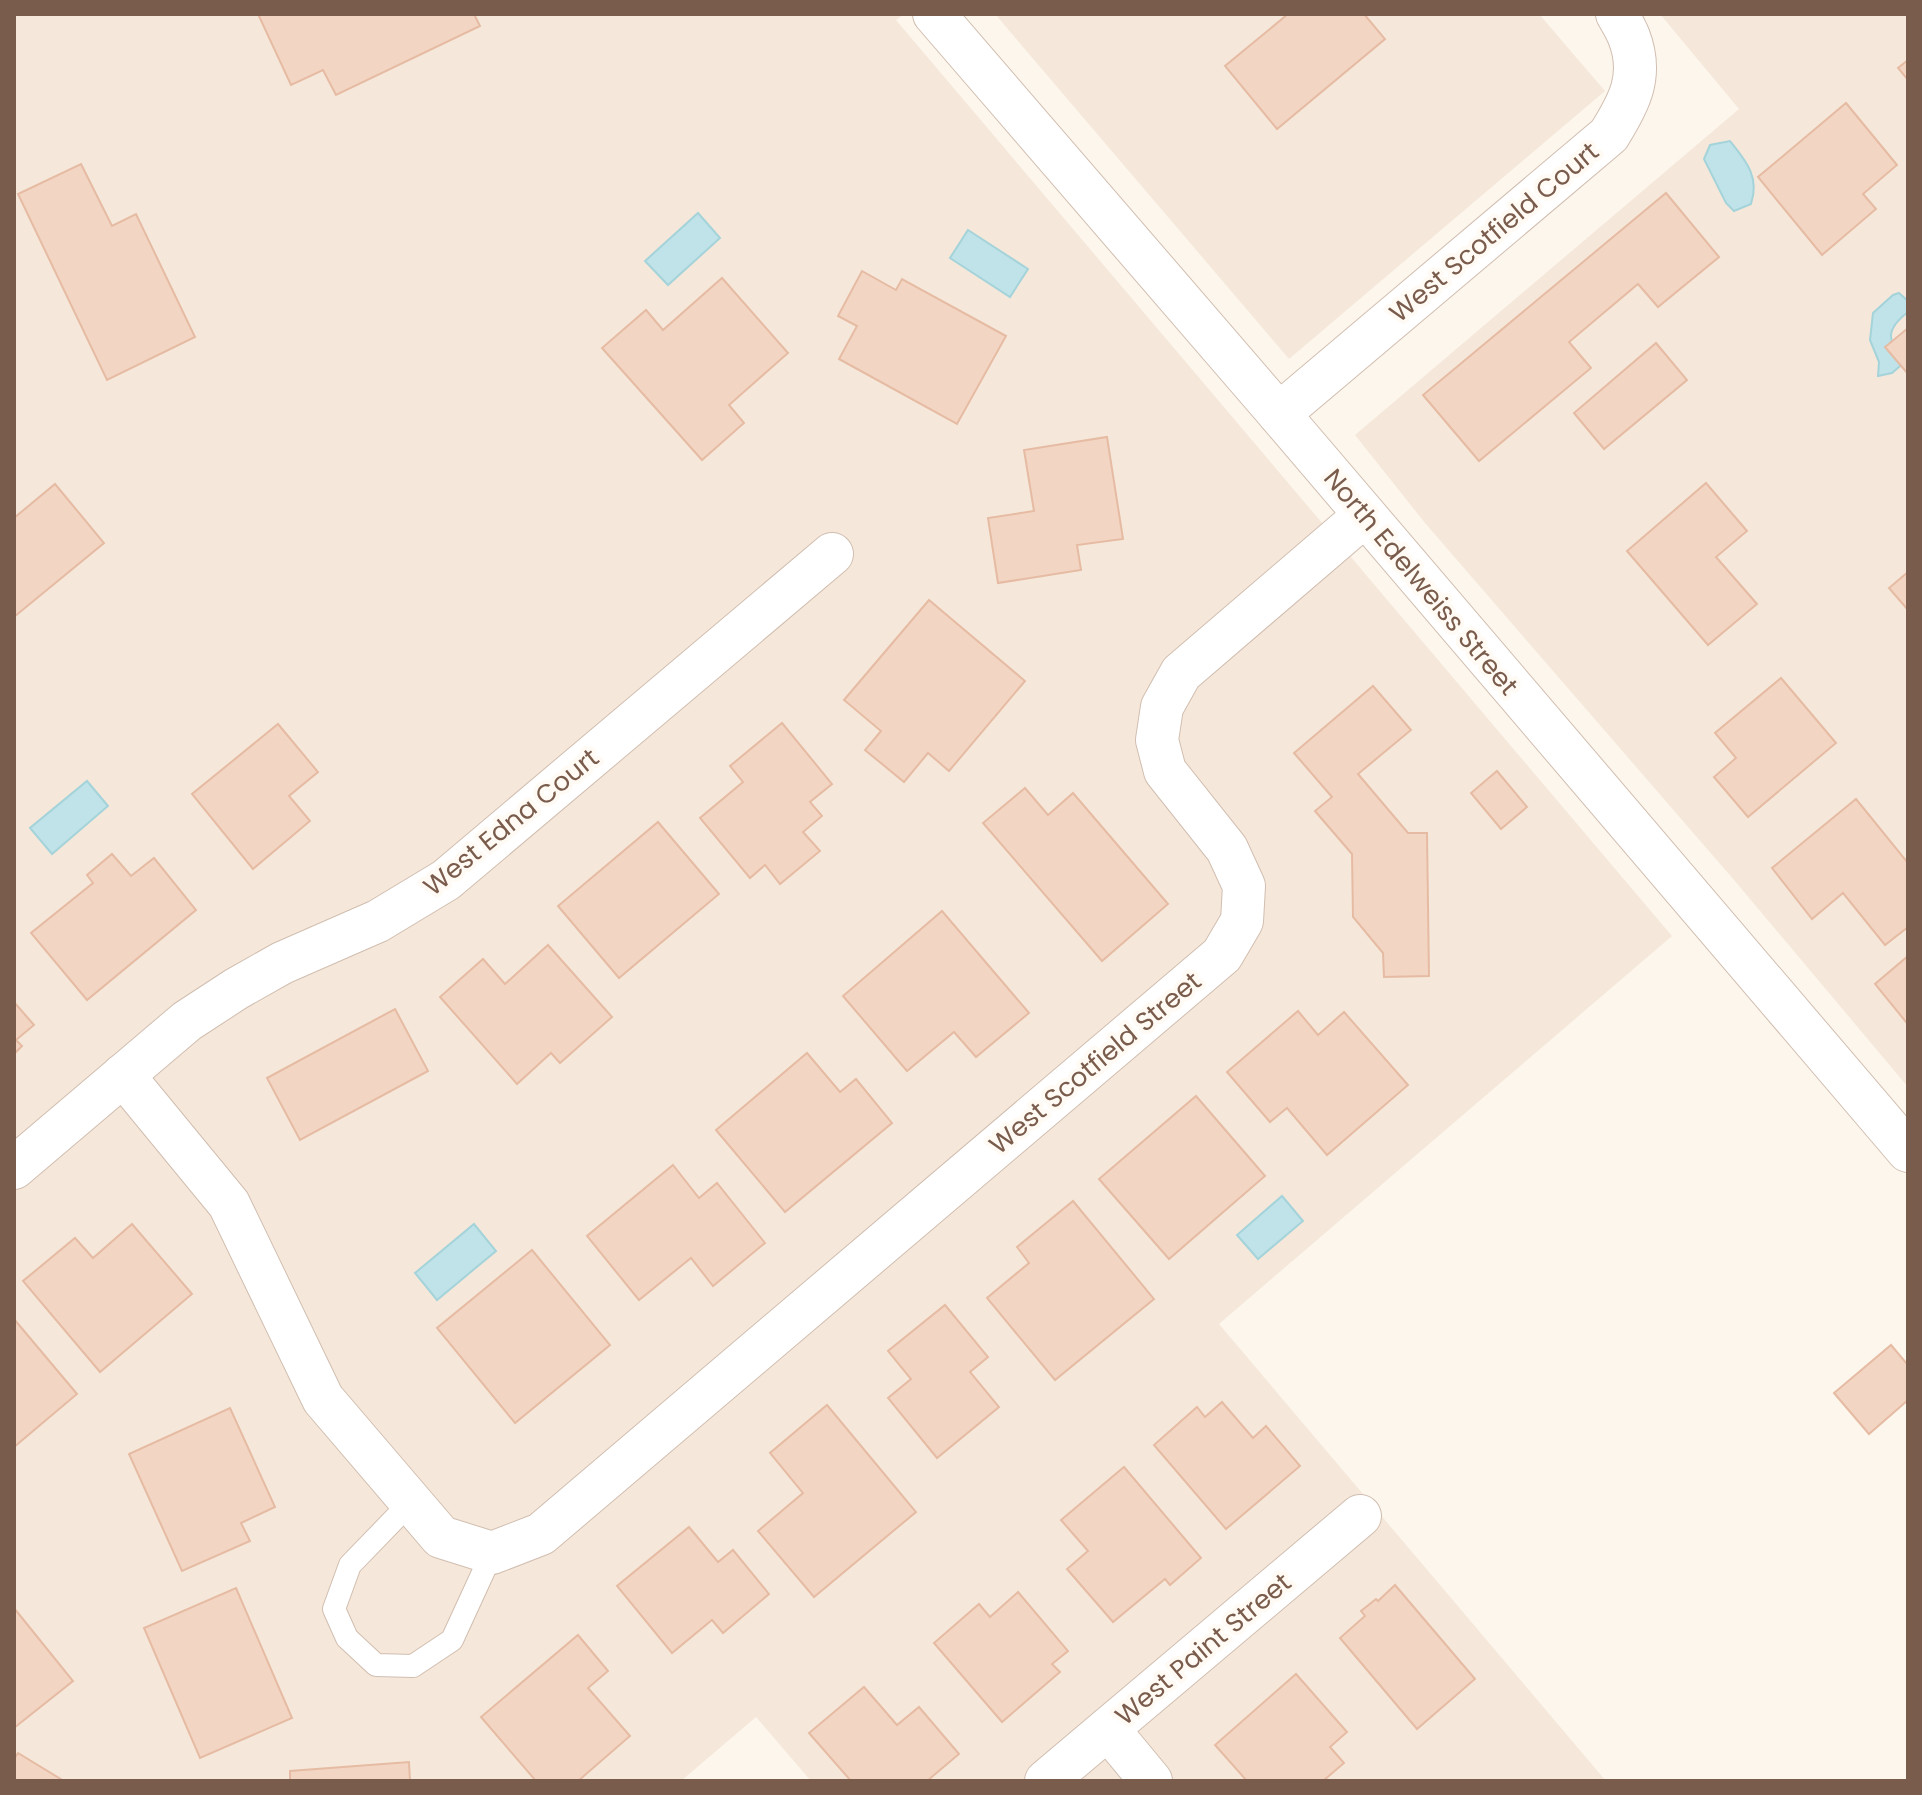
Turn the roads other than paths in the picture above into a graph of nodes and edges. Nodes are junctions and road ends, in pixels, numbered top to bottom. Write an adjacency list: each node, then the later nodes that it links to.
1 (934, 14): 3 (street, North Edelweiss Street)
2 (1617, 14): 3 (street, West Scotfield Court)
3 (1279, 414): 4 (street, North Edelweiss Street)
4 (1364, 516): 7 (street, North Edelweiss Street); 11 (street, West Scotfield Street)
5 (832, 554): 6 (street, West Edna Court)
6 (123, 1075): 8 (street, West Edna Court); 9 (street)
7 (1908, 1151)
8 (14, 1168)
9 (411, 1502): 11 (street); 11 (lane)
10 (1360, 1516): 12 (street, West Paint Street)
11 (492, 1553)
12 (1108, 1729): 13 (street, West Paint Street); 14 (street)
13 (1046, 1781)
14 (1151, 1781)

